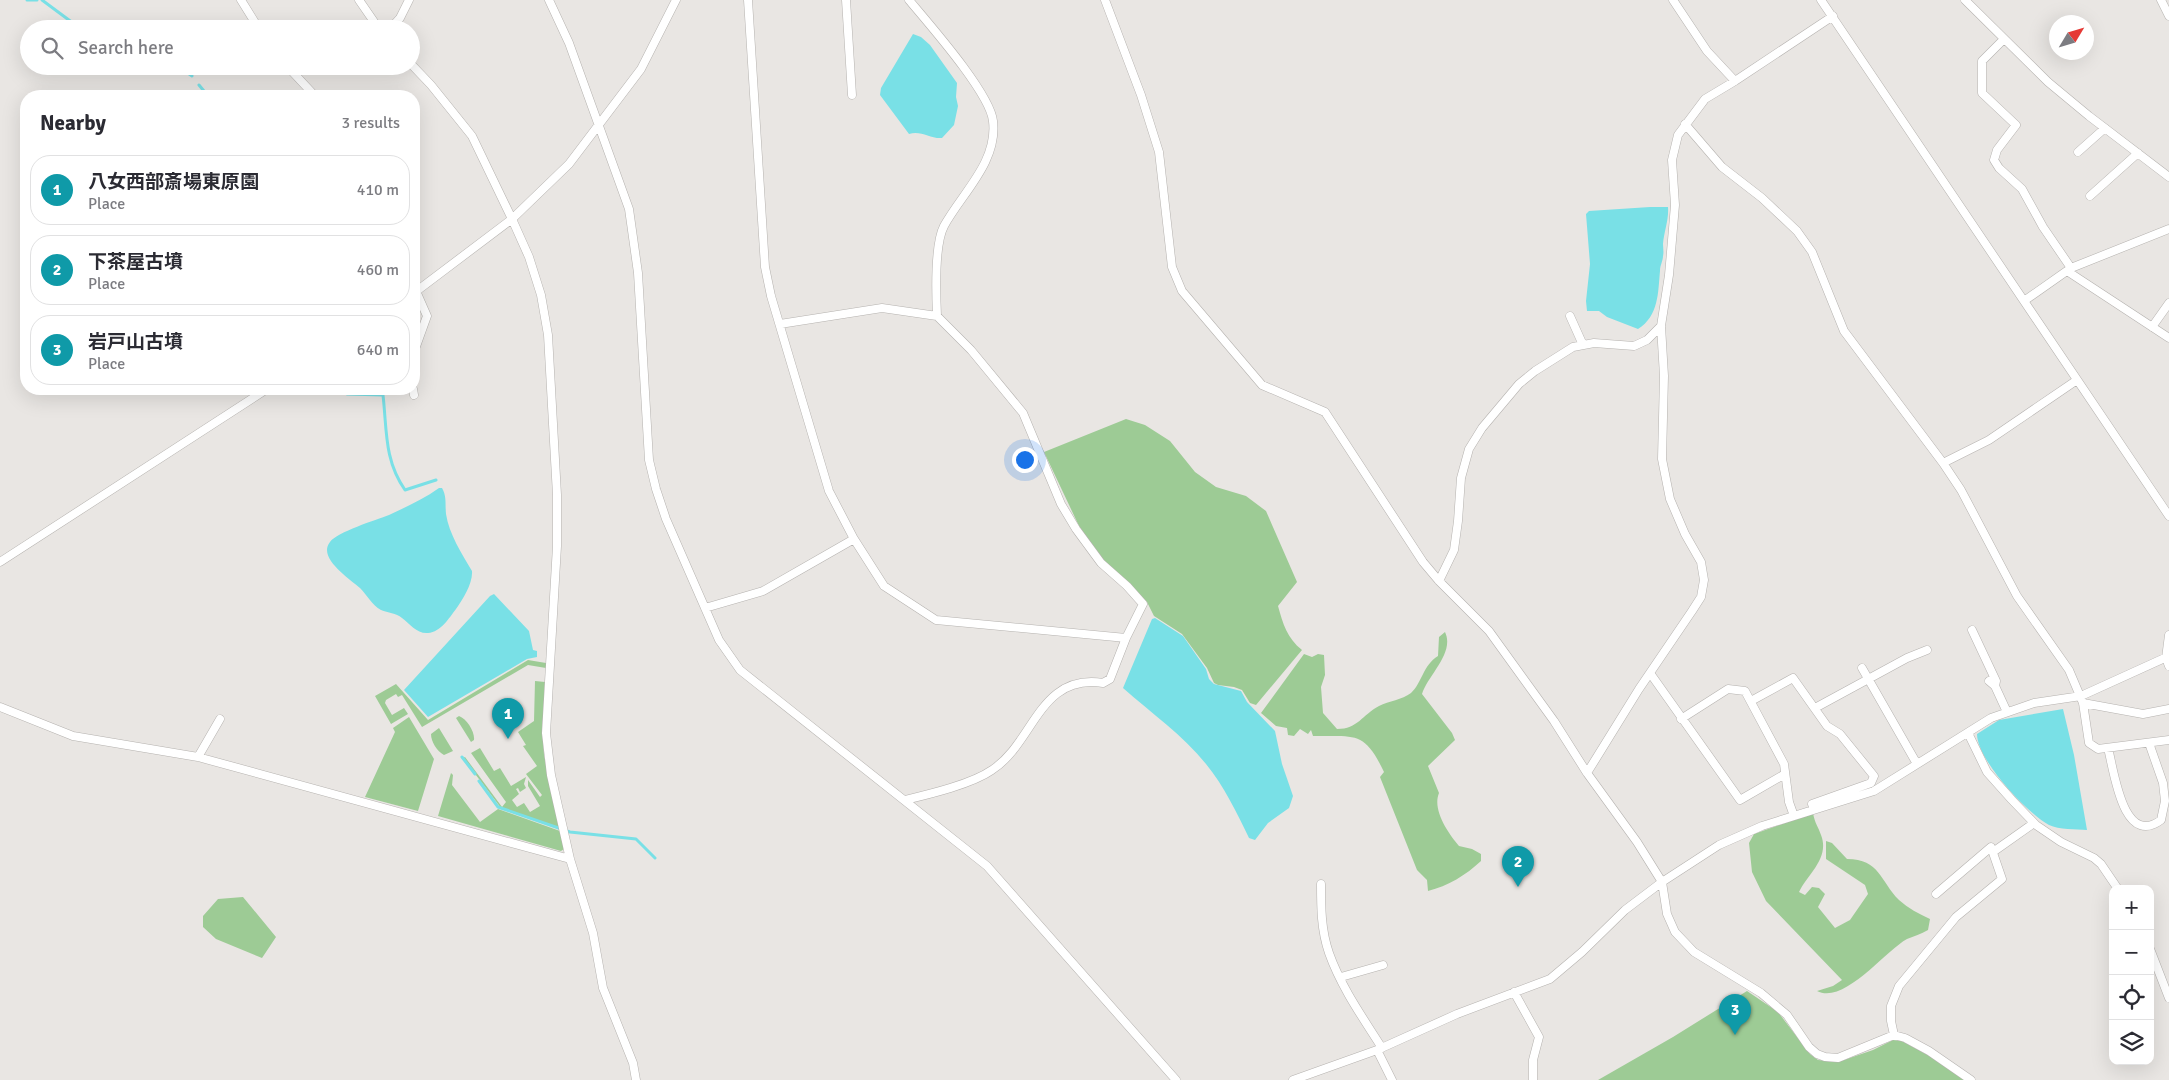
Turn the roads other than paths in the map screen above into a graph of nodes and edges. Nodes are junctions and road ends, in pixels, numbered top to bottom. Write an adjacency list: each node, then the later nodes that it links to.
1 (241, 0): 16 (street)
2 (359, 0): 17 (street)
3 (409, 0): 18 (street)
4 (550, 0): 26 (street)
5 (676, 0): 26 (street)
6 (748, 0): 41 (street)
7 (846, 0): 24 (street)
8 (909, 0): 39 (street)
9 (1106, 0): 53 (street)
10 (1673, 0): 22 (street)
11 (1821, 0): 14 (street)
12 (1965, 0): 19 (street)
13 (2161, 0): 15 (street)
14 (1832, 16): 22 (street); 36 (street)
15 (2169, 16)
16 (253, 20)
17 (373, 20)
18 (398, 20)
19 (2004, 39): 27 (street); 34 (street)
20 (420, 73): 32 (street)
21 (295, 75): 23 (street)
22 (1735, 81): 25 (street)
23 (309, 90)
24 (852, 95)
25 (1685, 124): 42 (street); 49 (street)
26 (599, 126): 32 (street); 54 (street)
27 (2104, 128): 28 (street); 29 (street)
28 (2078, 152)
29 (2138, 153): 30 (street); 31 (street)
30 (2169, 177)
31 (2090, 196)
32 (512, 219): 35 (street); 84 (street)
33 (2169, 229): 34 (street)
34 (2069, 270): 36 (street); 43 (street)
35 (420, 288)
36 (2024, 301): 47 (street)
37 (420, 302): 44 (street)
38 (2169, 303): 43 (street)
39 (937, 316): 41 (street); 57 (street)
40 (1570, 316): 46 (street)
41 (780, 324): 51 (street)
42 (1661, 326): 46 (street); 61 (street)
43 (2152, 327): 45 (street)
44 (420, 335)
45 (2169, 338)
46 (1583, 345): 53 (street)
47 (2077, 380): 49 (street); 50 (street)
48 (258, 395): 52 (street)
49 (1943, 462): 63 (street)
50 (2169, 516)
51 (854, 538): 54 (street); 57 (street)
52 (0, 562)
53 (1439, 581): 77 (street)
54 (705, 608): 79 (street)
55 (1972, 630): 68 (street)
56 (2169, 636): 59 (street)
57 (1126, 638): 79 (street)
58 (1927, 650): 62 (street)
59 (2168, 660): 63 (street)
60 (1862, 668): 62 (street)
61 (1650, 673): 70 (street); 77 (street)
62 (1868, 680): 66 (street); 76 (street)
63 (2082, 700): 67 (street); 68 (street); 74 (street)
64 (1752, 702): 66 (street); 70 (street); 78 (street)
65 (0, 706): 75 (street)
66 (1815, 708): 80 (street)
67 (2169, 709)
68 (2007, 712): 71 (street)
69 (220, 719): 75 (street)
70 (1681, 719): 78 (street)
71 (1968, 733): 76 (street); 82 (street)
72 (2169, 740): 73 (street)
73 (2149, 743): 74 (street); 74 (street)
74 (2108, 748)
75 (198, 757): 84 (street)
76 (1917, 764): 80 (street)
77 (1587, 773): 85 (street)
78 (1785, 774): 81 (street)
79 (905, 800): 98 (street)
80 (1814, 810): 81 (street)
81 (1794, 816): 85 (street)
82 (2034, 823): 83 (street); 87 (street)
83 (1993, 852): 88 (street); 94 (street)
84 (570, 859): 97 (street)
85 (1662, 882): 92 (street); 94 (street)
86 (1322, 884): 91 (street)
87 (2115, 885)
88 (1936, 894)
89 (2154, 959): 93 (street)
90 (1383, 965): 91 (street)
91 (1341, 977): 95 (street)
92 (1514, 992): 95 (street); 96 (street)
93 (2169, 998)
94 (1894, 1035): 101 (street)
95 (1380, 1049): 99 (street); 100 (street)
96 (1534, 1079)
97 (636, 1080)
98 (1176, 1080)
99 (1293, 1080)
100 (1392, 1080)
101 (1971, 1080)

